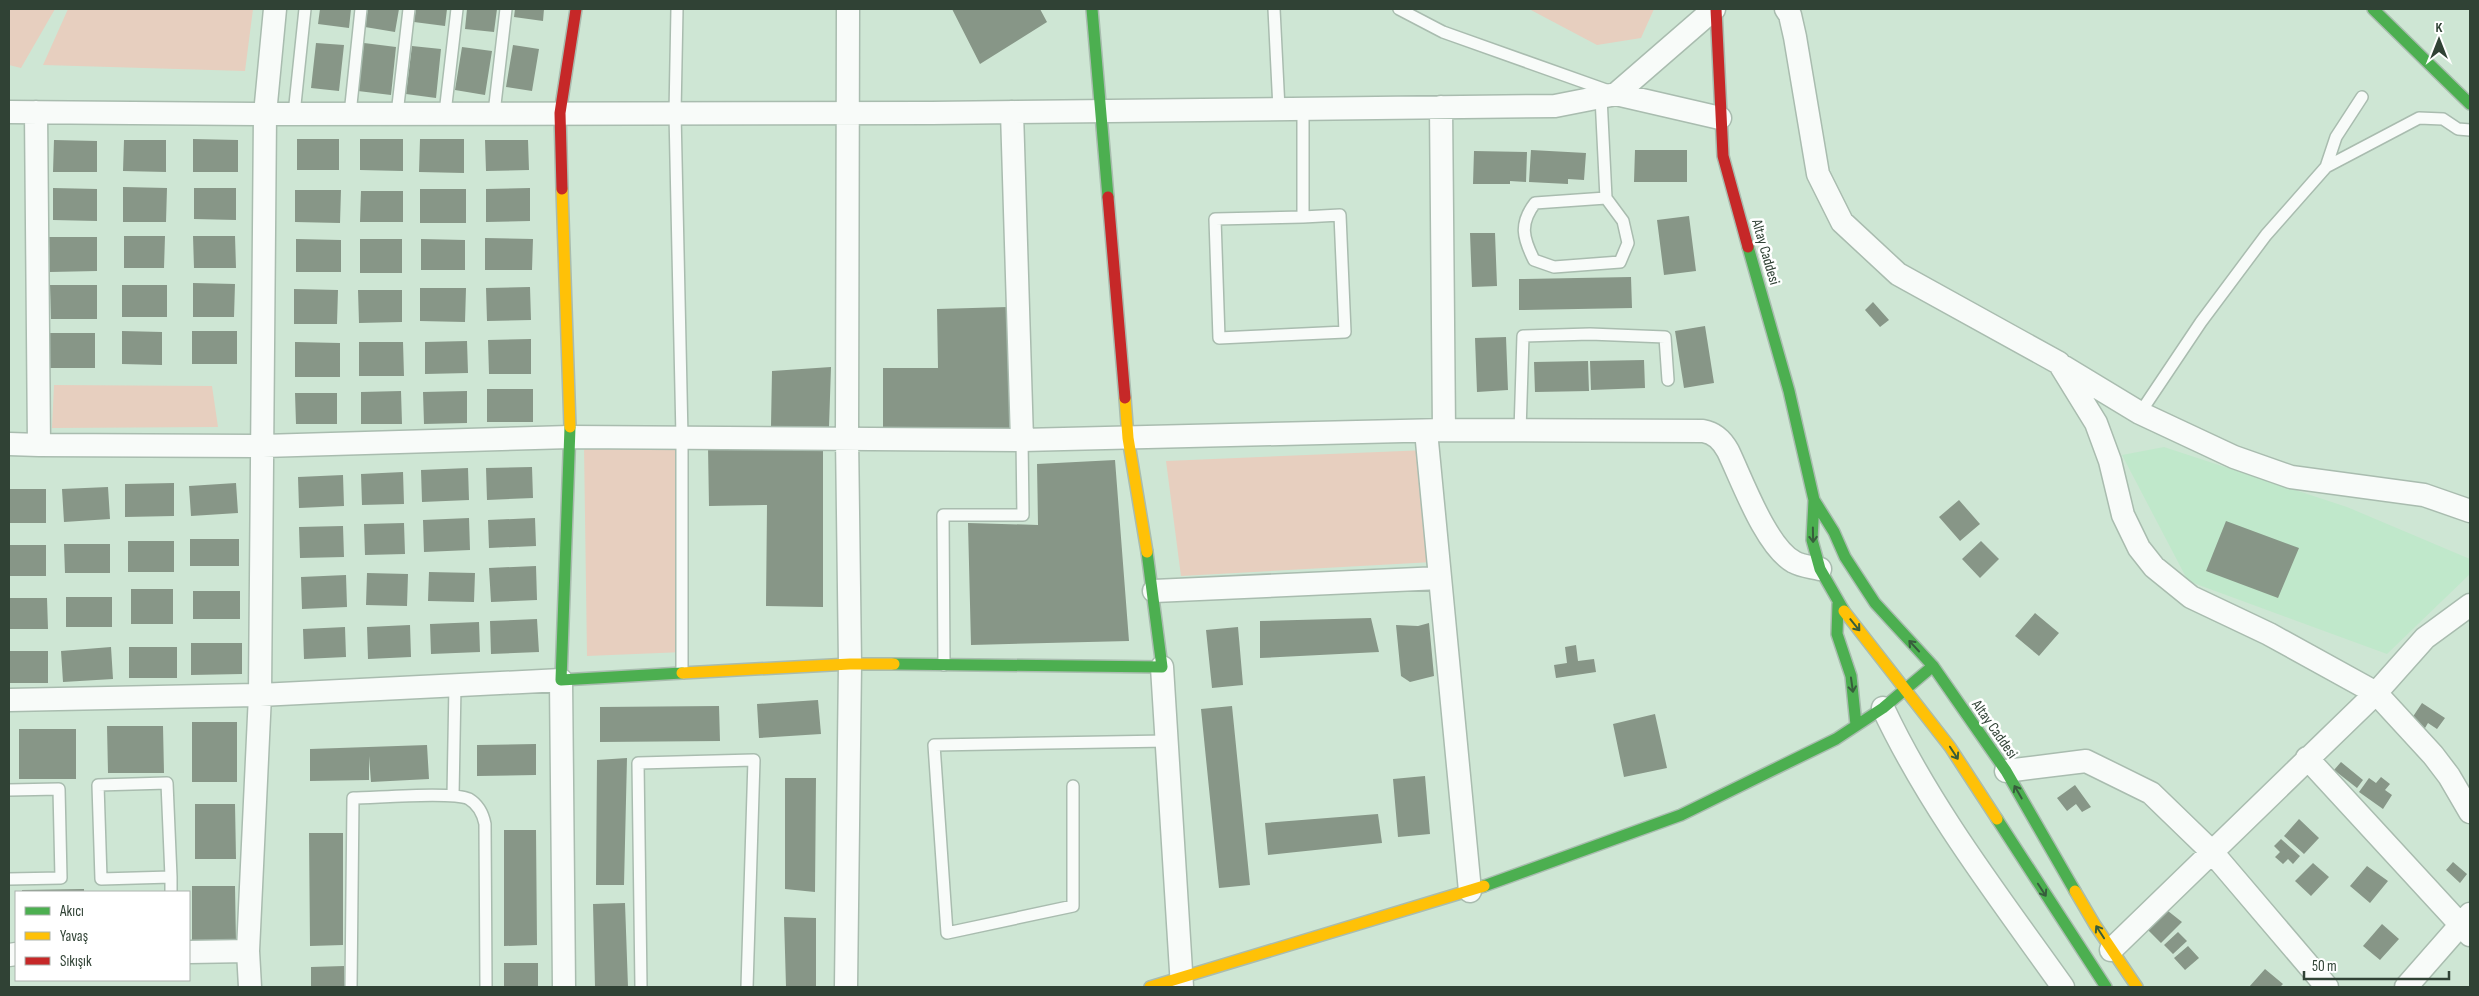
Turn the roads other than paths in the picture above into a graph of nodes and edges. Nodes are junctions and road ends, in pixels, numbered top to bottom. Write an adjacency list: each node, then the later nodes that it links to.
1 (275, 9): 30 (street)
2 (305, 9): 31 (lane)
3 (361, 9): 32 (lane)
4 (409, 9): 33 (lane)
5 (457, 9): 26 (lane)
6 (506, 9): 27 (lane)
7 (576, 9): 28 (main road)
8 (677, 9): 29 (lane)
9 (848, 9): 34 (street)
10 (1092, 9): 22 (main road)
11 (1274, 9): 20 (lane)
12 (1399, 9): 16 (lane)
13 (1715, 9): 16 (street); 35 (main road, Altay Caddesi)
14 (1786, 9): 40 (street)
15 (2373, 9): 18 (main road)
16 (1608, 95): 19 (street); 35 (street); 38 (lane)
17 (2362, 97): 37 (lane)
18 (2470, 104)
19 (1441, 107): 21 (street); 43 (street)
20 (1279, 109): 21 (street); 22 (street)
21 (1303, 109): 39 (lane)
22 (1102, 111): 25 (street); 48 (main road)
23 (9, 112): 24 (street)
24 (36, 112): 30 (street); 51 (street)
25 (1012, 112): 34 (street); 49 (street)
26 (445, 113): 27 (street); 33 (street)
27 (494, 113): 28 (street)
28 (560, 113): 29 (street); 45 (main road)
29 (675, 113): 34 (street); 46 (lane)
30 (265, 114): 31 (street); 52 (street)
31 (294, 114): 32 (street)
32 (350, 114): 33 (street)
33 (398, 114)
34 (846, 114): 47 (street)
35 (1720, 118): 53 (main road, Altay Caddesi)
36 (2470, 130): 37 (lane)
37 (2326, 167): 42 (lane)
38 (1606, 198): 38 (lane)
39 (1303, 217): 39 (lane)
40 (2059, 364): 42 (street); 68 (street)
41 (1668, 380): 44 (lane)
42 (2140, 413): 54 (street)
43 (1435, 431): 44 (street); 48 (street); 56 (street)
44 (1520, 431): 55 (street)
45 (570, 437): 46 (street); 52 (street); 65 (main road)
46 (682, 437): 47 (street); 64 (lane)
47 (846, 438): 49 (street); 60 (street)
48 (1128, 438): 49 (street); 57 (main road)
49 (1022, 440): 61 (lane)
50 (9, 444): 51 (street)
51 (40, 445): 52 (street)
52 (263, 446): 69 (street)
53 (1814, 500): 55 (main road, Altay Caddesi, one-way to 55); 62 (main road, Altay Caddesi, one-way to 53)
54 (2470, 510)
55 (1820, 569): 58 (main road, Altay Caddesi)
56 (1440, 578): 57 (street); 84 (street)
57 (1154, 591): 63 (main road)
58 (1838, 604): 67 (main road, Altay Caddesi, one-way to 67); 72 (main road, one-way to 72)
59 (2470, 605): 68 (street)
60 (850, 664): 61 (main road); 64 (main road); 96 (street)
61 (944, 665): 63 (main road)
62 (1933, 666): 67 (main road); 75 (main road, Altay Caddesi)
63 (1162, 667): 73 (street)
64 (682, 674): 65 (main road)
65 (561, 680): 66 (street); 93 (street)
66 (455, 685): 69 (street); 78 (lane)
67 (1905, 689): 71 (main road); 99 (main road, Altay Caddesi, one-way to 99)
68 (2376, 693): 74 (street); 79 (street)
69 (260, 695): 70 (street); 87 (street)
70 (9, 700)
71 (1883, 708): 72 (main road); 98 (street)
72 (1856, 726): 84 (main road)
73 (1167, 741): 76 (lane); 89 (street)
74 (2307, 758): 80 (street); 85 (street)
75 (2006, 771): 80 (street); 86 (main road, Altay Caddesi, one-way to 75)
76 (1073, 786)
77 (9, 790): 82 (lane)
78 (453, 796): 91 (lane); 92 (lane)
79 (2470, 812)
80 (2212, 852): 86 (street); 101 (street)
81 (171, 877): 81 (lane); 83 (lane)
82 (9, 879)
83 (171, 891)
84 (1470, 891): 89 (main road)
85 (2468, 925): 102 (street)
86 (2111, 950): 100 (main road, Altay Caddesi)
87 (248, 951): 88 (street); 90 (street)
88 (190, 952)
89 (1181, 983): 97 (main road)
90 (250, 987)
91 (351, 987)
92 (486, 987)
93 (564, 987)
94 (641, 987): 95 (lane)
95 (747, 987)
96 (846, 987)
97 (1150, 987)
98 (2063, 987)
99 (2106, 987)
100 (2137, 987)
101 (2327, 987)
102 (2406, 987)

